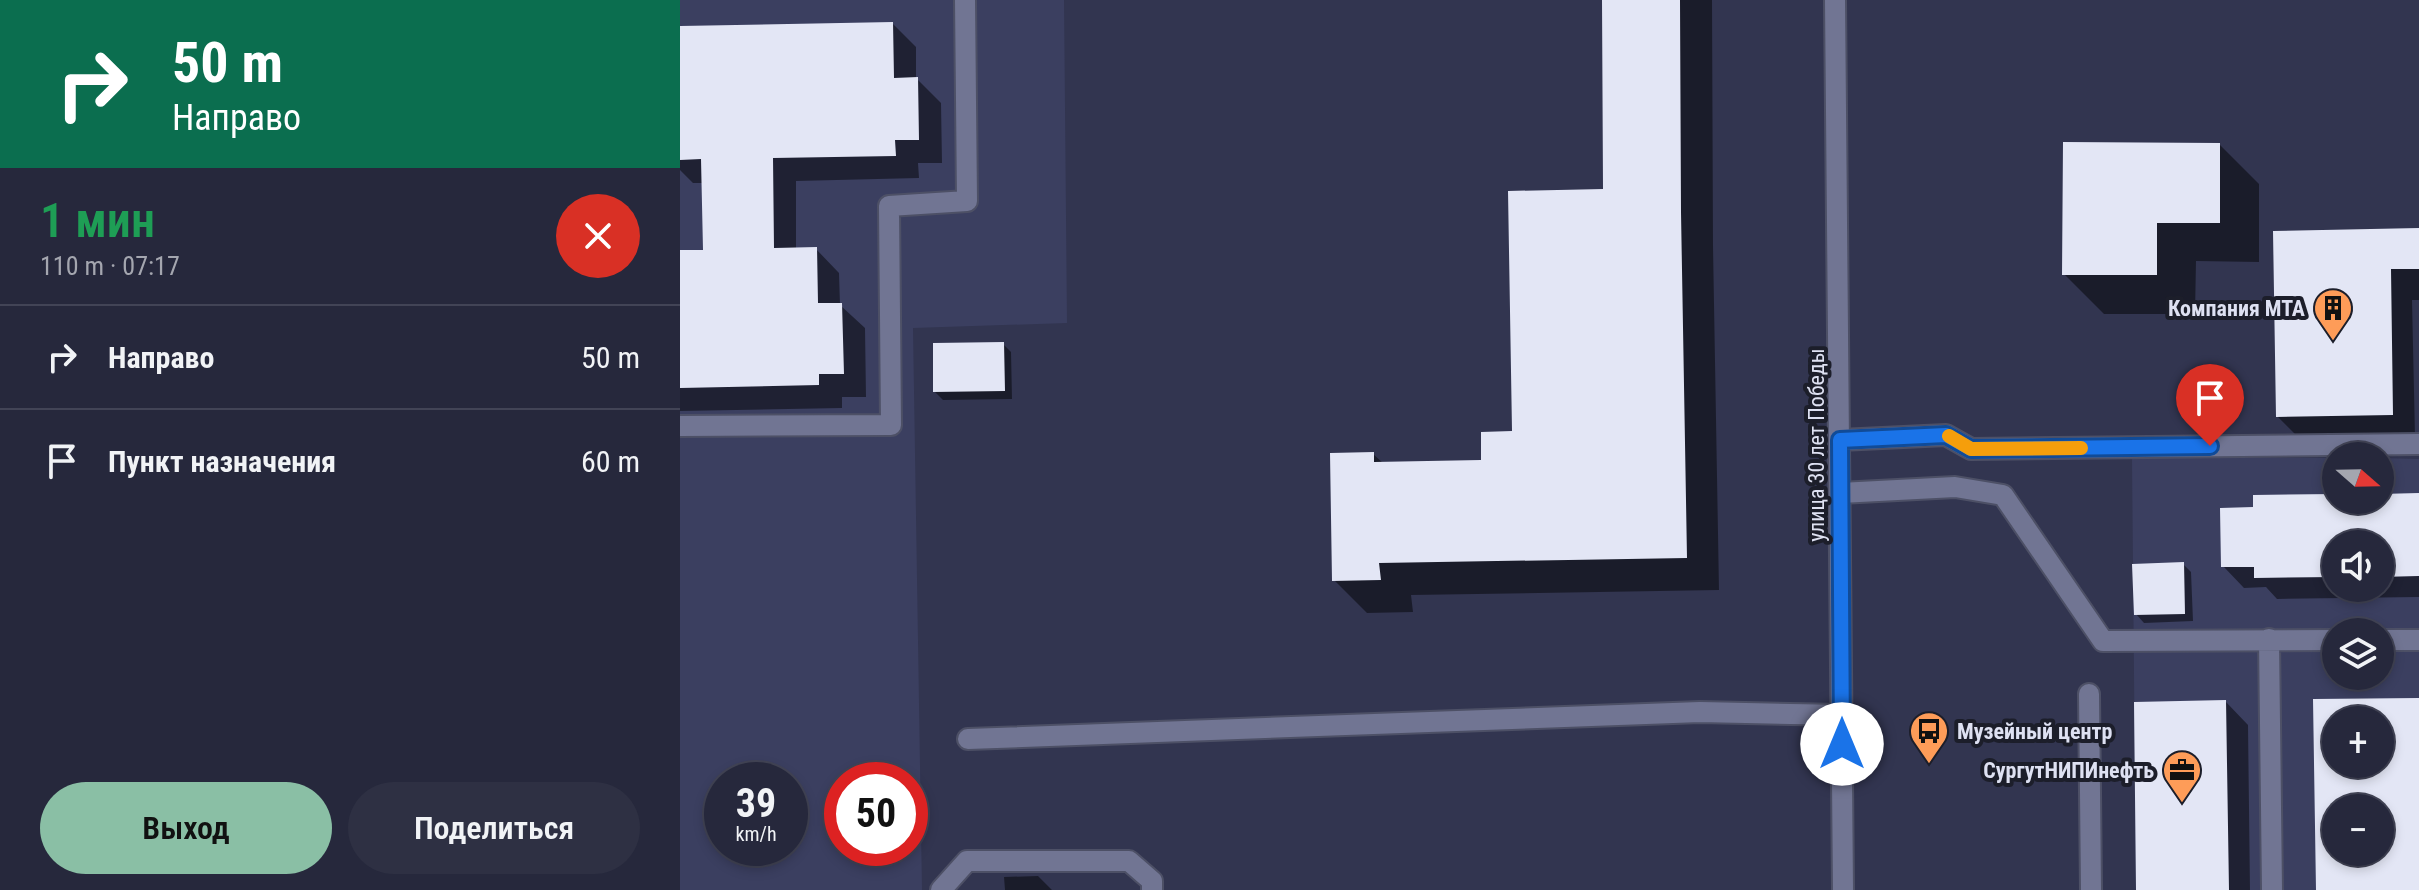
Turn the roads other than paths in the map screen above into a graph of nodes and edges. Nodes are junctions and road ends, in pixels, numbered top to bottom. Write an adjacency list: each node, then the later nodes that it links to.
1 (965, 0): 3 (main road)
2 (1835, 0): 4 (main road, улица 30 лет Победы)
3 (680, 426)
4 (1840, 440): 5 (main road); 6 (main road, улица 30 лет Победы)
5 (2419, 444)
6 (1840, 493): 7 (main road); 12 (main road, улица 30 лет Победы)
7 (2269, 639): 8 (main road); 18 (main road)
8 (2322, 640)
9 (2394, 640): 10 (main road)
10 (2419, 640)
11 (2089, 694): 17 (main road)
12 (1842, 715): 13 (main road); 16 (main road, улица 30 лет Победы)
13 (968, 739)
14 (941, 890): 15 (main road)
15 (1152, 890)
16 (1843, 890)
17 (2091, 890)
18 (2272, 890)

